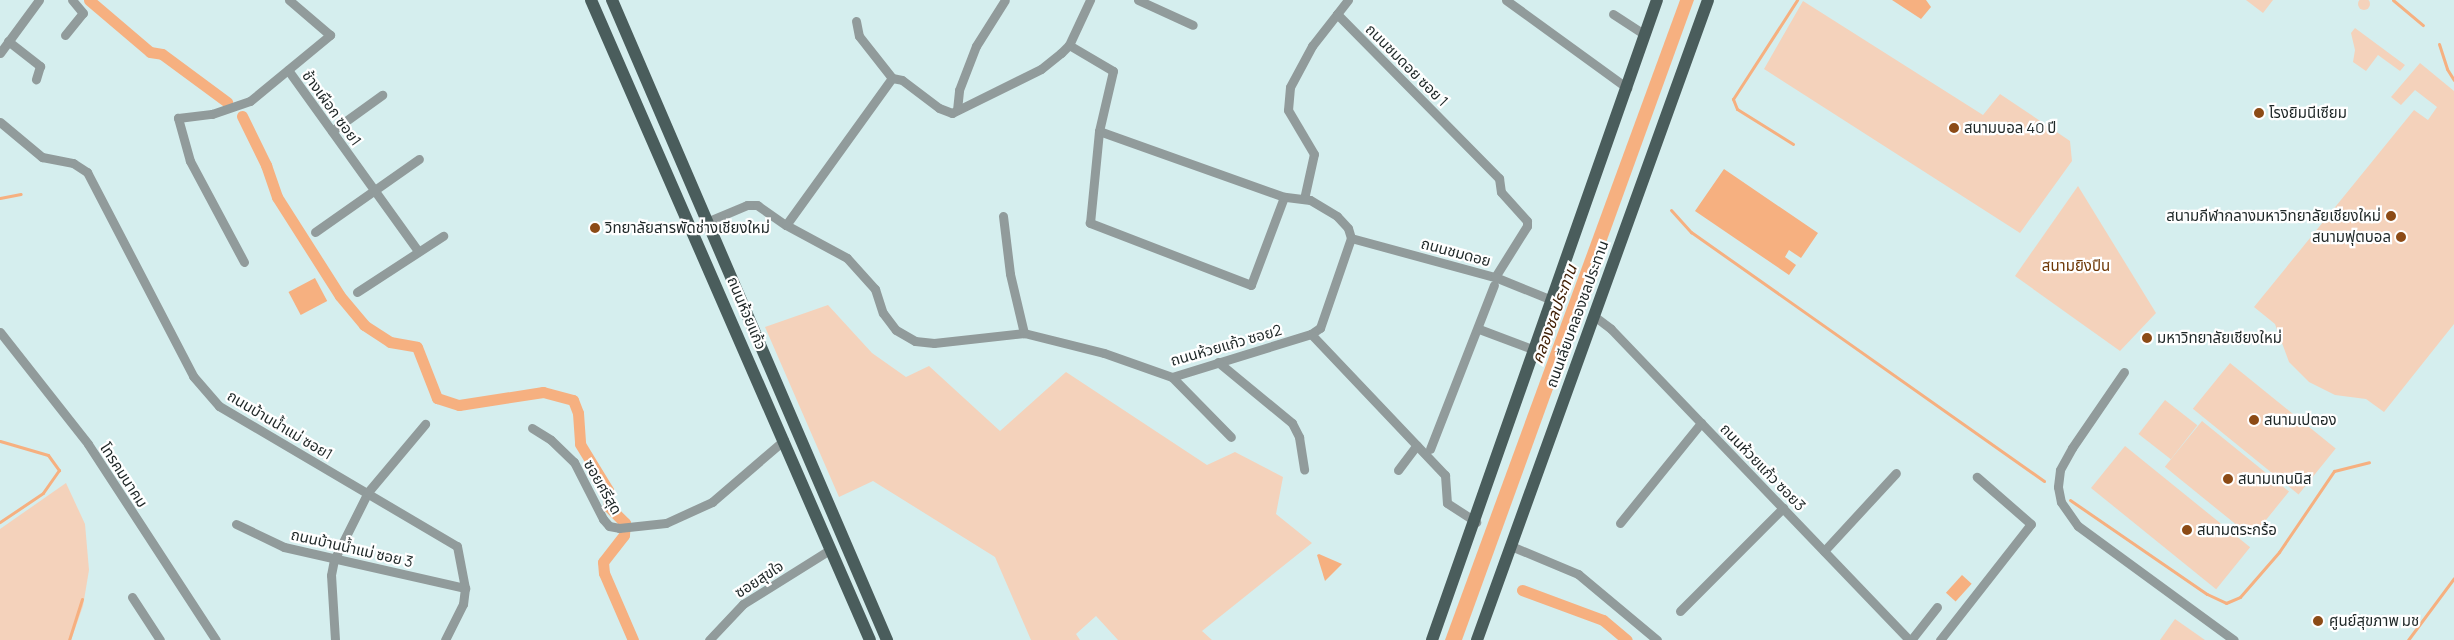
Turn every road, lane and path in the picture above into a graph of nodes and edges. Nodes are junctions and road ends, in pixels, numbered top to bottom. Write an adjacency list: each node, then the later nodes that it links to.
1 (39, 0): 19 (street)
2 (72, 0): 17 (street)
3 (289, 0): 22 (street, ช้างเผือก ซอย1)
4 (591, 0): 38 (main road, ถนนห้วยแก้ว)
5 (612, 0): 36 (main road, ถนนห้วยแก้ว)
6 (1005, 0): 27 (street)
7 (1090, 0): 20 (street)
8 (1138, 0): 16 (street)
9 (1348, 0): 13 (street)
10 (1506, 0): 25 (street)
11 (1657, 0): 18 (main road, ถนนเลียบคลองชลประทาน)
12 (1708, 0): 47 (main road, ถนนเลียบคลองชลประทาน)
13 (1337, 14): 34 (street); 44 (street, ถนนชมดอย ซอย 1)
14 (1614, 14): 18 (street)
15 (856, 21): 23 (street)
16 (1194, 25)
17 (65, 35)
18 (1645, 35): 25 (main road, ถนนเลียบคลองชลประทาน)
19 (8, 41): 21 (street); 24 (street)
20 (1069, 45): 27 (street); 30 (street)
21 (0, 53)
22 (288, 70): 29 (street, ช้างเผือก ซอย1); 43 (street)
23 (892, 78): 27 (street); 37 (street)
24 (36, 79)
25 (1627, 88): 46 (main road, ถนนเลียบคลองชลประทาน)
26 (382, 95): 29 (street)
27 (957, 110)
28 (0, 122): 67 (street, ถนนบ้านน้ำแม่ ซอย1)
29 (332, 131): 32 (street, ช้างเผือก ซอย1)
30 (1099, 131): 33 (street); 33 (street)
31 (419, 159): 32 (street)
32 (374, 190): 39 (street); 42 (street, ช้างเผือก ซอย1)
33 (1284, 197): 34 (street)
34 (1304, 199): 41 (street)
35 (1003, 216): 49 (street)
36 (709, 221): 37 (street, ถนนห้วยแก้ว ซอย2); 38 (main road); 72 (main road, ถนนห้วยแก้ว)
37 (786, 225): 49 (street, ถนนห้วยแก้ว ซอย2)
38 (692, 227): 60 (main road, ถนนห้วยแก้ว)
39 (315, 232)
40 (443, 236): 42 (street)
41 (1351, 238): 44 (street, ถนนชมดอย); 50 (street)
42 (418, 251): 45 (street)
43 (244, 262)
44 (1494, 281): 46 (street, ถนนชมดอย); 48 (street)
45 (357, 292)
46 (1552, 300): 52 (main road, ถนนเลียบคลองชลประทาน)
47 (1594, 316): 56 (street, ถนนห้วยแก้ว ซอย3); 73 (main road, ถนนเลียบคลองชลประทาน)
48 (1479, 329): 52 (street); 62 (street)
49 (1024, 333): 55 (street, ถนนห้วยแก้ว ซอย2)
50 (1311, 334): 53 (street, ถนนห้วยแก้ว ซอย2); 61 (street)
51 (2, 338): 82 (street, โทรคมนาคม)
52 (1535, 350): 69 (main road, ถนนเลียบคลองชลประทาน)
53 (1218, 362): 55 (street, ถนนห้วยแก้ว ซอย2); 63 (street)
54 (2124, 372): 93 (street)
55 (1172, 377): 59 (street)
56 (1701, 423): 68 (street, ถนนห้วยแก้ว ซอย3); 70 (street)
57 (425, 424): 67 (street)
58 (532, 428): 60 (street, ซอยศรีสุด)
59 (1231, 437)
60 (784, 440): 74 (main road, ถนนห้วยแก้ว)
61 (1417, 445): 64 (street); 69 (street)
62 (1430, 449)
63 (1304, 470)
64 (1398, 470)
65 (1896, 474): 75 (street)
66 (1977, 477): 92 (street)
67 (368, 492): 76 (street); 77 (street, ถนนบ้านน้ำแม่ ซอย1)
68 (1783, 508): 75 (street, ถนนห้วยแก้ว ซอย3); 80 (street)
69 (1476, 522): 88 (main road, ถนนเลียบคลองชลประทาน)
70 (1620, 523)
71 (236, 524): 76 (street, ถนนบ้านน้ำแม่ ซอย 3)
72 (845, 542): 74 (main road); 87 (main road, ถนนห้วยแก้ว)
73 (1511, 546): 89 (main road, ถนนเลียบคลองชลประทาน); 90 (street)
74 (831, 549): 85 (street, ซอยสุขใจ); 86 (main road, ถนนห้วยแก้ว)
75 (1824, 551): 91 (street, ถนนห้วยแก้ว ซอย3)
76 (334, 560): 77 (street, ถนนบ้านน้ำแม่ ซอย 3); 83 (street)
77 (465, 588): 84 (street, ถนนบ้านน้ำแม่ ซอย1)
78 (132, 597): 81 (street)
79 (1937, 607): 91 (street)
80 (1680, 611)
81 (160, 640)
82 (216, 640)
83 (335, 640)
84 (445, 640)
85 (709, 640)
86 (870, 640)
87 (887, 640)
88 (1432, 640)
89 (1477, 640)
90 (1658, 640)
91 (1910, 640)
92 (1940, 640)
93 (2234, 640)

